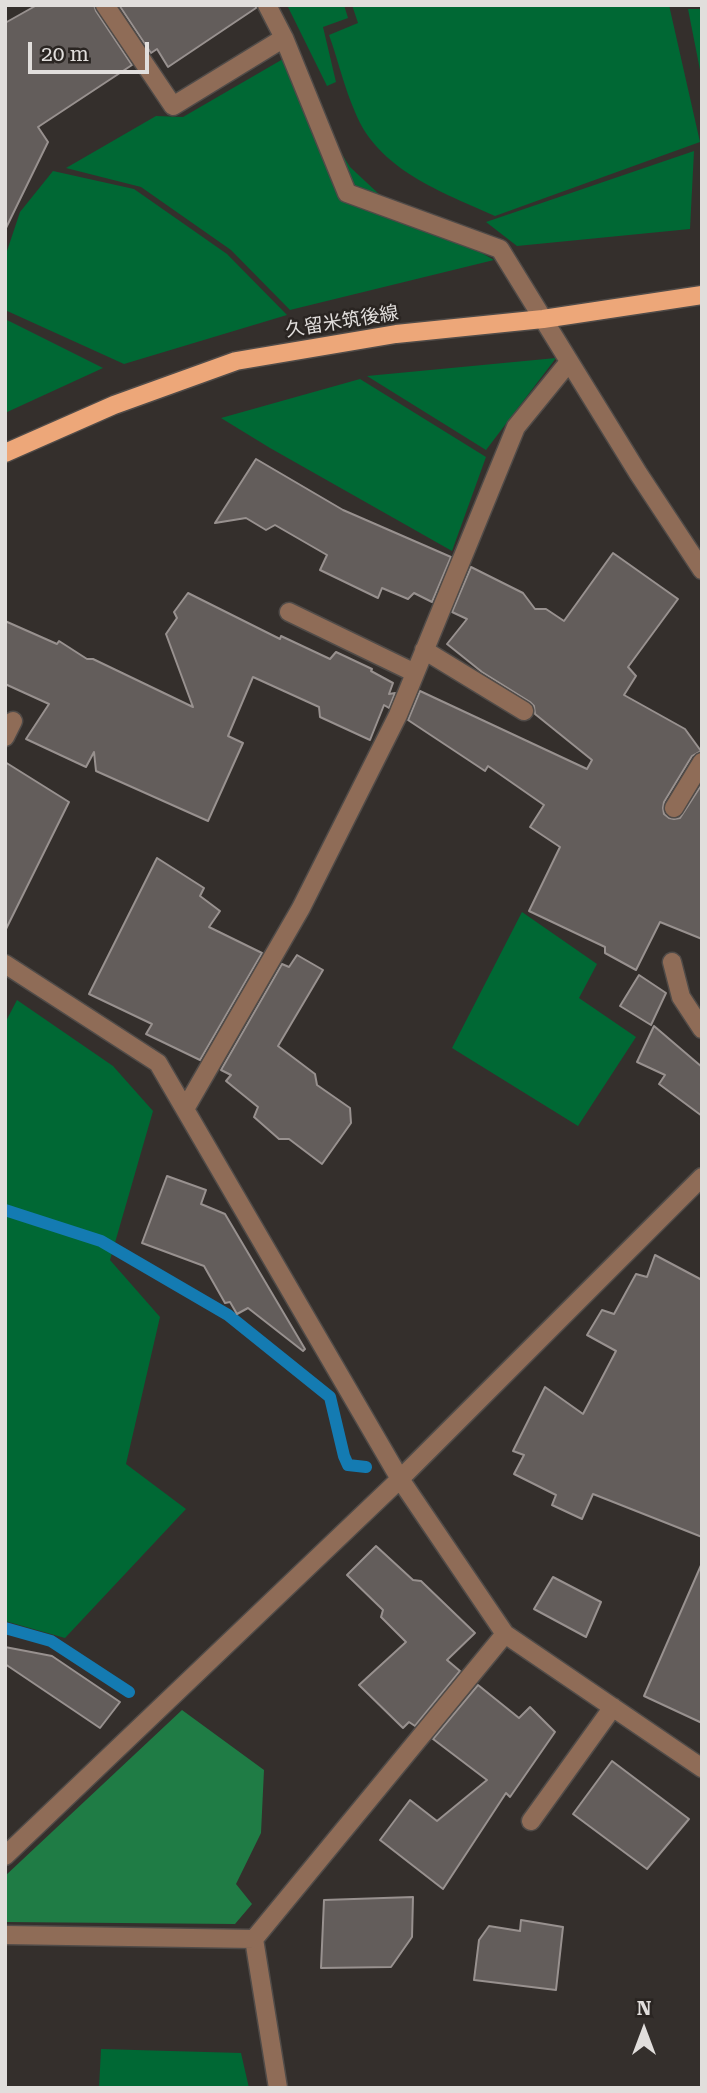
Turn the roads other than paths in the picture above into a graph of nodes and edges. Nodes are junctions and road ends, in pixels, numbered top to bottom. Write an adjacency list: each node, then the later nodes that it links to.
1 (105, 5): 3 (street)
2 (267, 5): 3 (street)
3 (284, 38): 5 (street)
4 (702, 295): 5 (main road, 久留米筑後線)
5 (543, 319): 6 (street); 7 (main road, 久留米筑後線)
6 (569, 362): 8 (street); 10 (street)
7 (5, 453)
8 (702, 570)
9 (289, 612): 11 (street)
10 (424, 650): 11 (street); 12 (street)
11 (415, 673): 20 (street)
12 (524, 711)
13 (13, 721): 14 (street)
14 (5, 737)
15 (702, 762): 16 (street)
16 (674, 808)
17 (672, 962): 19 (street)
18 (5, 964): 20 (street)
19 (702, 1029)
20 (185, 1109): 22 (street)
21 (702, 1177): 22 (street)
22 (400, 1479): 23 (street); 27 (street)
23 (505, 1634): 24 (street); 29 (street)
24 (612, 1707): 25 (street); 26 (street)
25 (702, 1768)
26 (531, 1821)
27 (5, 1856)
28 (5, 1935): 29 (street)
29 (254, 1939): 30 (street)
30 (278, 2088)

